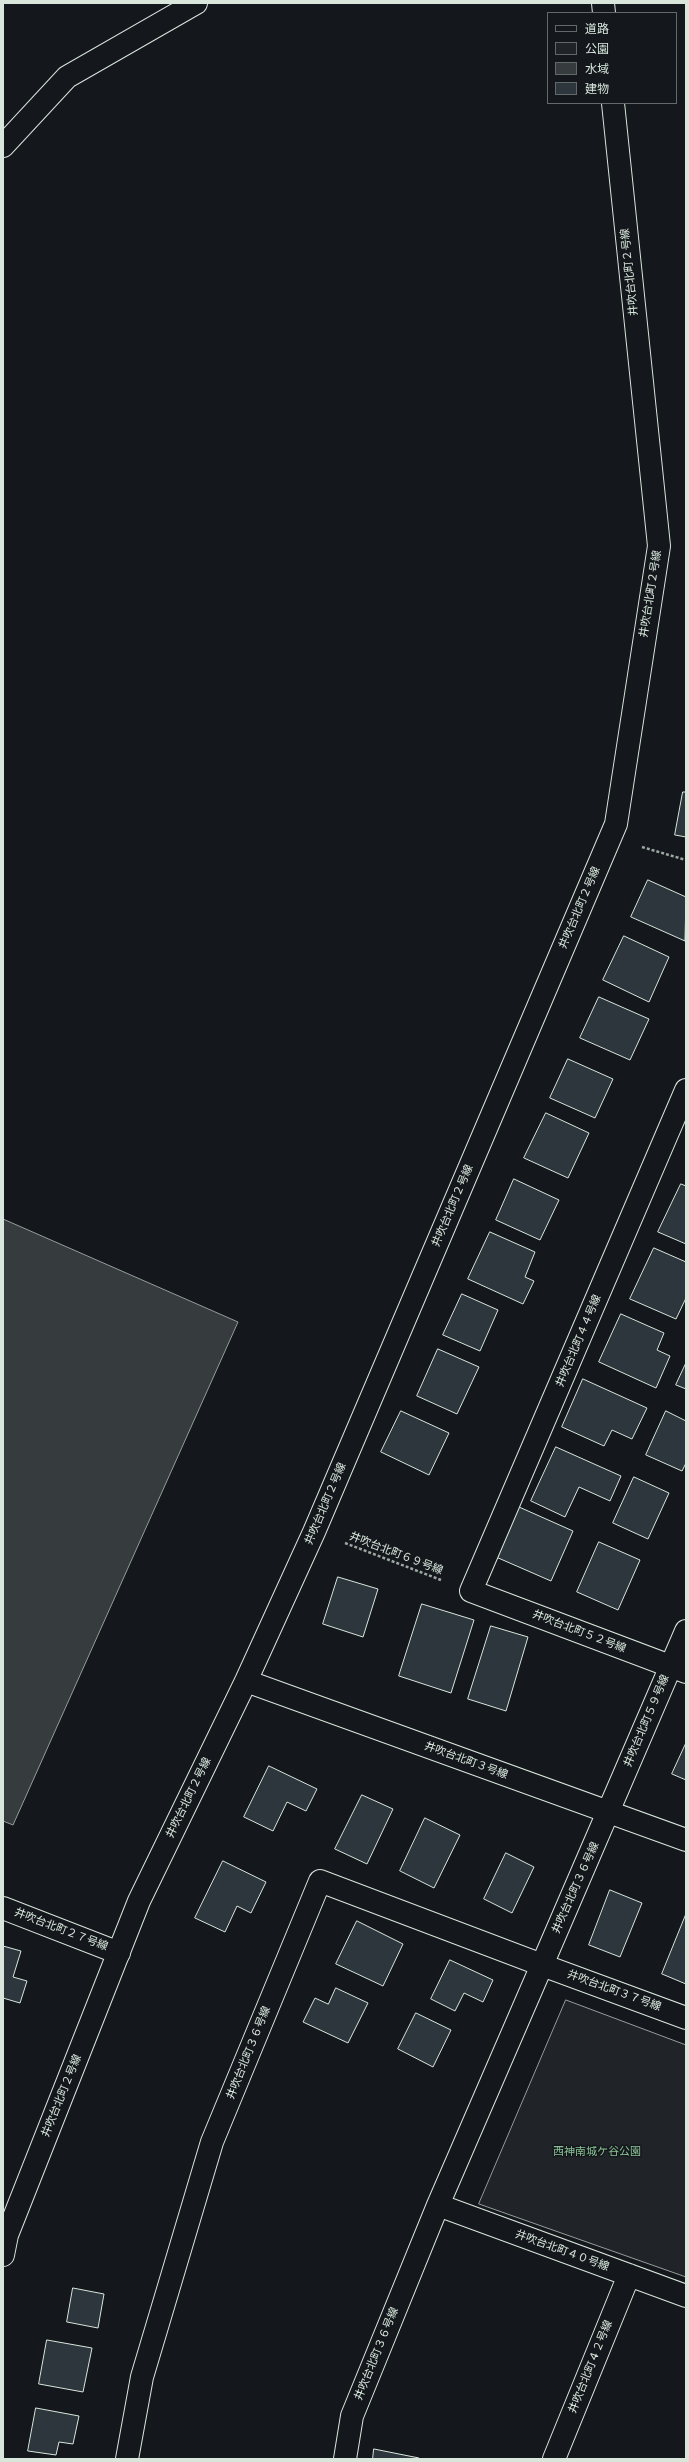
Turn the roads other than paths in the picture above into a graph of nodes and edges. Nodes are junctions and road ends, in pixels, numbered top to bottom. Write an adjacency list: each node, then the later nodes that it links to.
1 (196, 3): 3 (street)
2 (613, 104): 8 (street, 井吹台北町２号線)
3 (3, 146)
4 (686, 1090): 5 (street, 井吹台北町４４号線)
5 (471, 1591): 7 (street, 井吹台北町５２号線)
6 (686, 1631): 7 (street, 井吹台北町５９号線)
7 (678, 1669): 9 (street, 井吹台北町５９号線)
8 (246, 1681): 9 (street, 井吹台北町３号線); 12 (street, 井吹台北町２号線)
9 (609, 1812): 10 (street, 井吹台北町３号線); 13 (street, 井吹台北町３６号線)
10 (686, 1840)
11 (3, 1908): 12 (street, 井吹台北町２７号線)
12 (119, 1953): 16 (street, 井吹台北町２号線)
13 (542, 1964): 14 (street, 井吹台北町３７号線); 15 (street, 井吹台北町３６号線); 19 (street, 井吹台北町３６号線)
14 (686, 2018)
15 (438, 2205): 17 (street, 井吹台北町４０号線); 20 (street, 井吹台北町３６号線)
16 (3, 2255)
17 (629, 2275): 18 (street, 井吹台北町４０号線); 21 (street, 井吹台北町４２号線)
18 (686, 2296)
19 (127, 2459)
20 (345, 2459)
21 (554, 2459)

